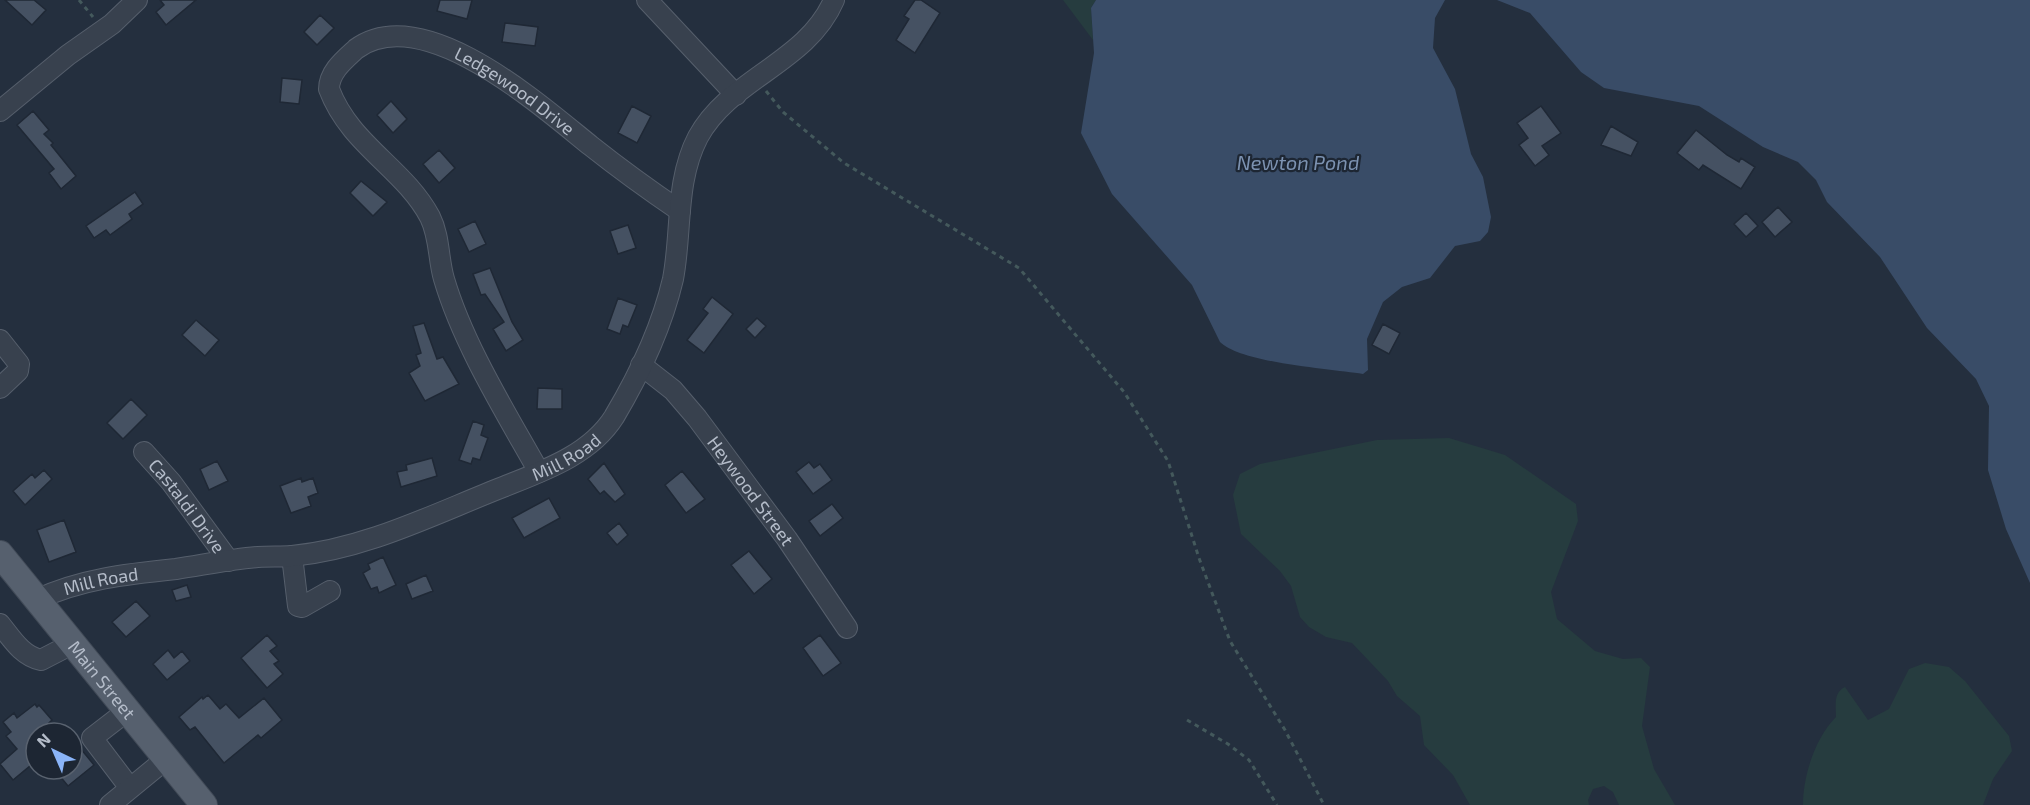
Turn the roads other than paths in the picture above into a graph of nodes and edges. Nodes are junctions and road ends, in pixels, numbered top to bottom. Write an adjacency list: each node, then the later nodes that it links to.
1 (137, 0): 5 (street)
2 (648, 0): 4 (street)
3 (834, 0): 4 (street, Mill Road)
4 (736, 95): 6 (street, Mill Road)
5 (0, 111)
6 (680, 211): 8 (street, Mill Road); 11 (street, Ledgewood Drive)
7 (0, 340): 9 (street)
8 (641, 365): 11 (street, Mill Road); 18 (street, Heywood Street)
9 (0, 388)
10 (144, 452): 14 (street, Castaldi Drive)
11 (540, 472): 13 (street, Mill Road)
12 (0, 554): 16 (main road, Main Street)
13 (292, 556): 14 (street, Mill Road); 15 (street)
14 (230, 561): 16 (street, Mill Road)
15 (330, 591)
16 (36, 600): 19 (main road, Main Street)
17 (0, 624): 19 (street)
18 (847, 628)
19 (72, 644): 20 (main road, Main Street)
20 (127, 711): 21 (main road, Main Street); 22 (street)
21 (166, 759): 22 (street); 24 (main road, Main Street)
22 (130, 788): 23 (street)
23 (110, 805)
24 (204, 805)

